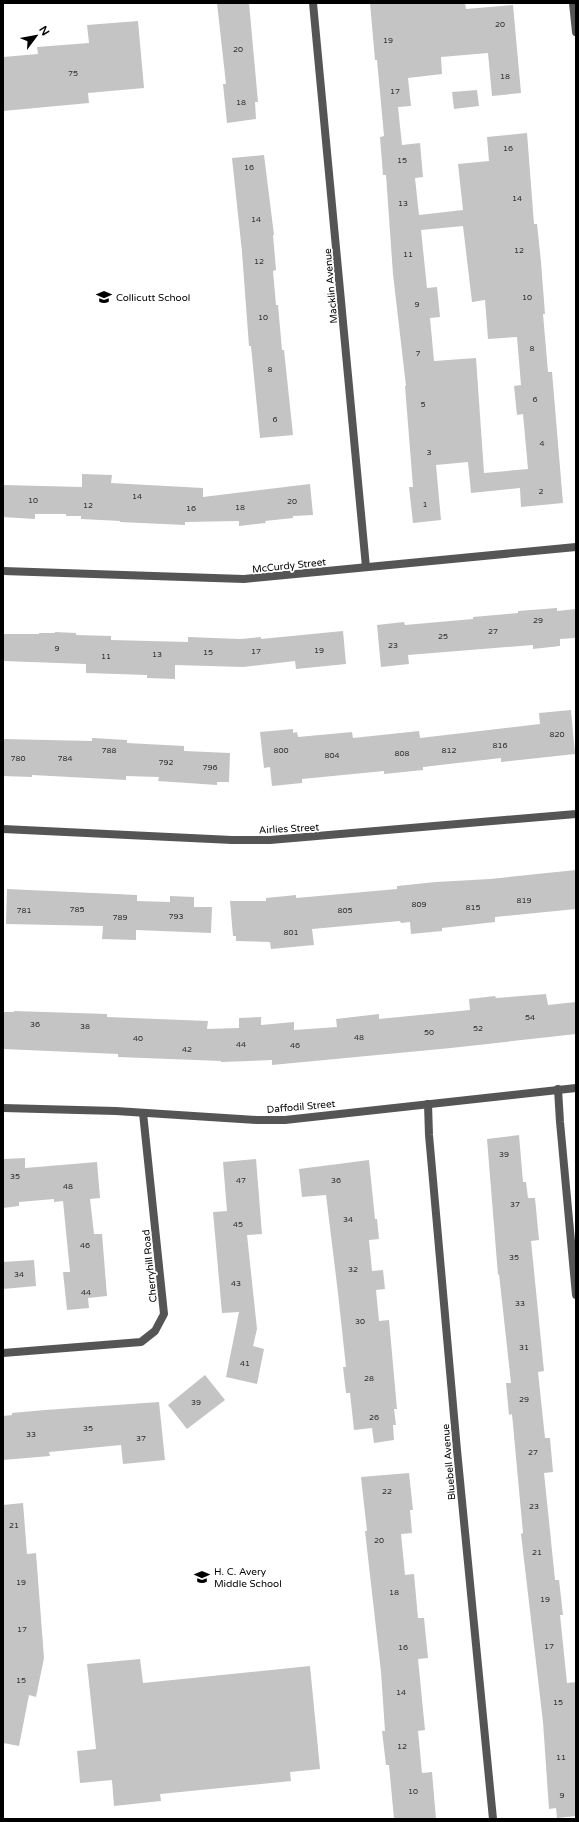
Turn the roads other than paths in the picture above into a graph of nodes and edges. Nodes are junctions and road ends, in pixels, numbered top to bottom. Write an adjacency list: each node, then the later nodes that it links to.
1 (312, 3): 5 (street, Macklin Avenue)
2 (573, 3): 3 (street)
3 (576, 32)
4 (576, 547): 5 (street, McCurdy Street)
5 (366, 567): 6 (street, McCurdy Street)
6 (3, 571)
7 (576, 814): 8 (street, Airlies Street)
8 (3, 830)
9 (576, 1088): 10 (street, Daffodil Street)
10 (558, 1089): 11 (street, Daffodil Street); 14 (street)
11 (428, 1104): 13 (street, Daffodil Street); 16 (street, Bluebell Avenue)
12 (3, 1108): 13 (street, Daffodil Street)
13 (143, 1113): 15 (street, Cherryhill Road)
14 (576, 1295)
15 (3, 1353)
16 (493, 1819)

